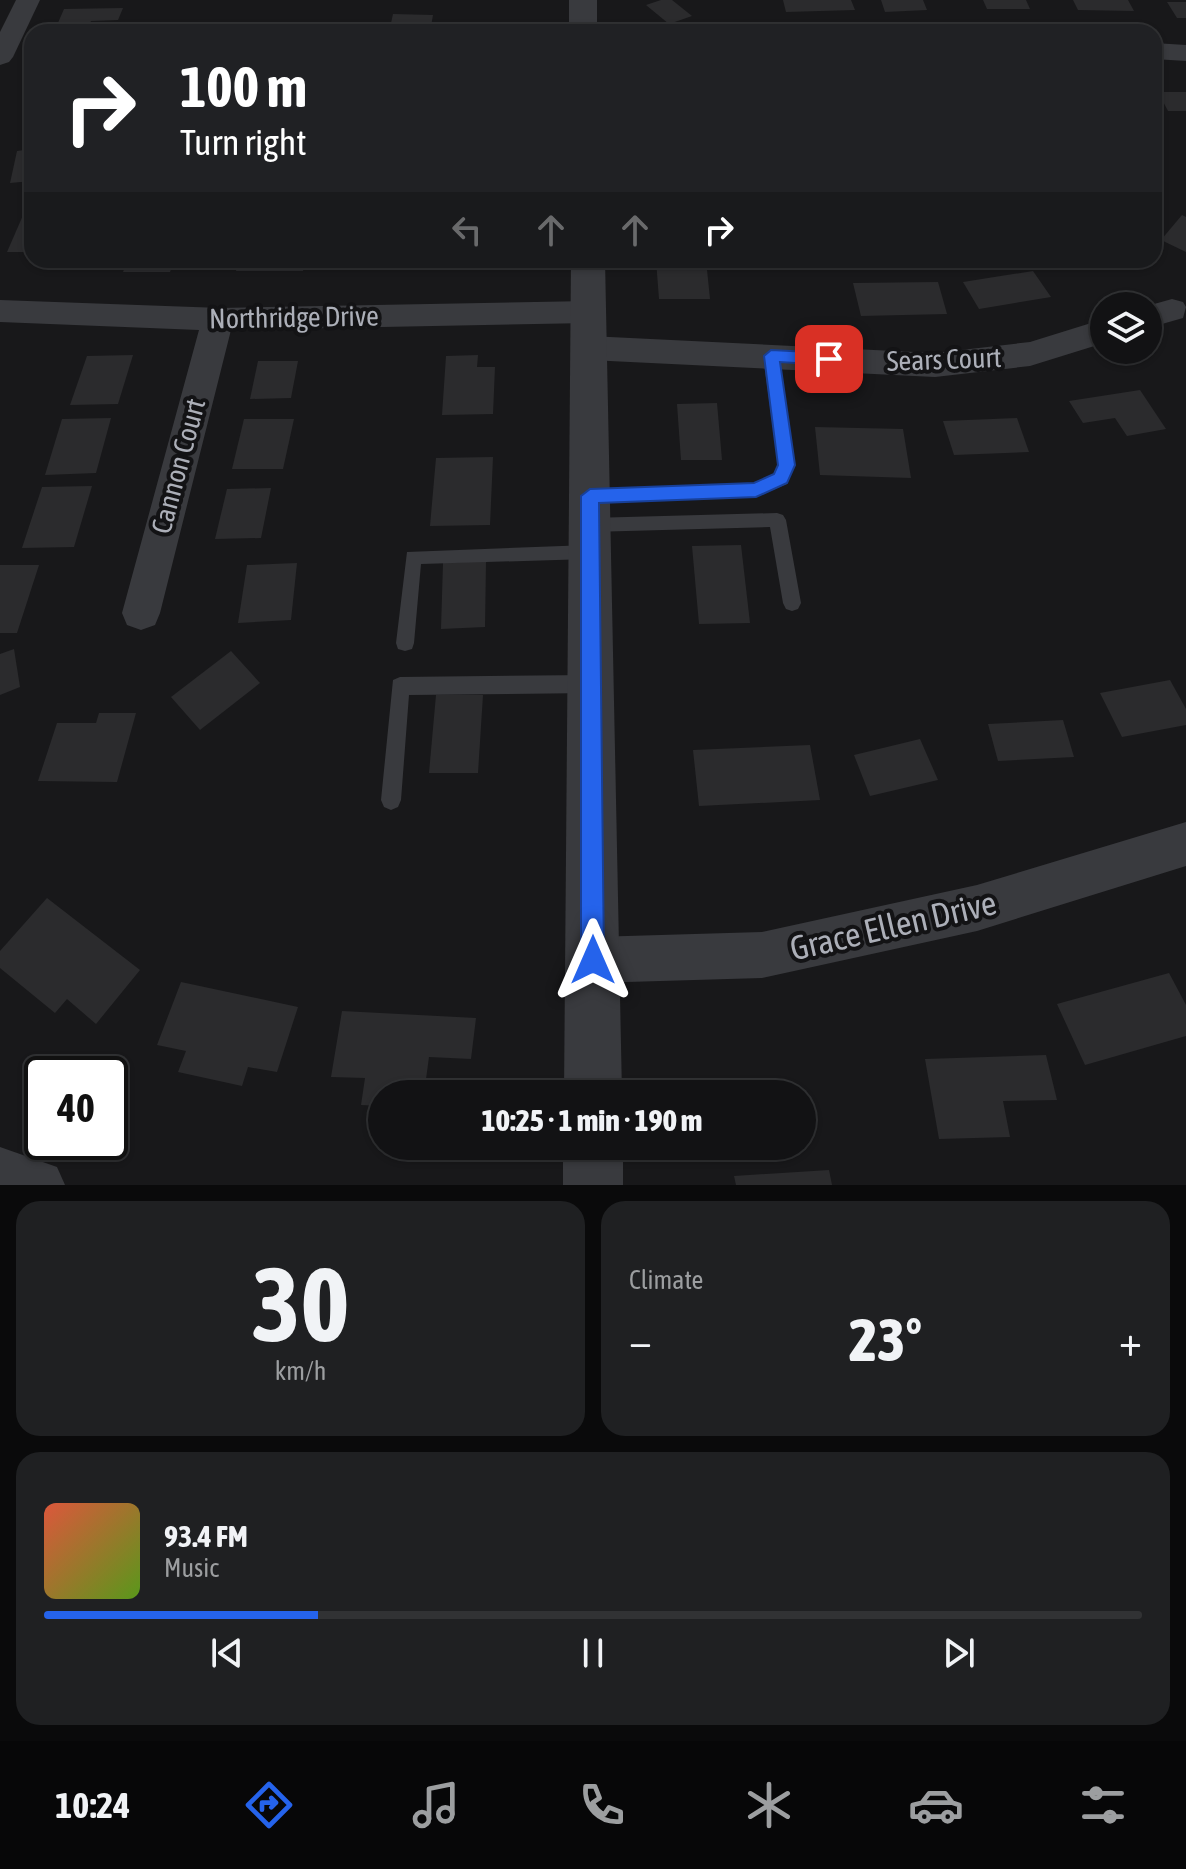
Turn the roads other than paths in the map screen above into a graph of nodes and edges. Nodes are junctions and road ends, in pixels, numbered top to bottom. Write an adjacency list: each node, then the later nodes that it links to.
1 (28, 0): 6 (street)
2 (583, 0): 3 (street)
3 (583, 24)
4 (1162, 52): 5 (street)
5 (1186, 53)
6 (0, 57)
7 (588, 268): 10 (street)
8 (0, 311): 9 (street, Northridge Drive)
9 (218, 319): 10 (street, Northridge Drive); 15 (street, Cannon Court)
10 (589, 330): 12 (street, Sears Court); 13 (street)
11 (1090, 335): 12 (street, Sears Court)
12 (771, 356): 13 (lane)
13 (590, 524): 14 (lane); 16 (lane); 17 (street)
14 (792, 603)
15 (141, 613)
16 (405, 643)
17 (591, 684): 18 (lane); 20 (street)
18 (391, 800)
19 (1186, 844): 20 (street, Grace Ellen Drive)
20 (593, 960): 21 (street)
21 (593, 1080)
22 (593, 1160): 25 (street)
23 (0, 1173): 24 (street)
24 (39, 1185)
25 (593, 1185)

